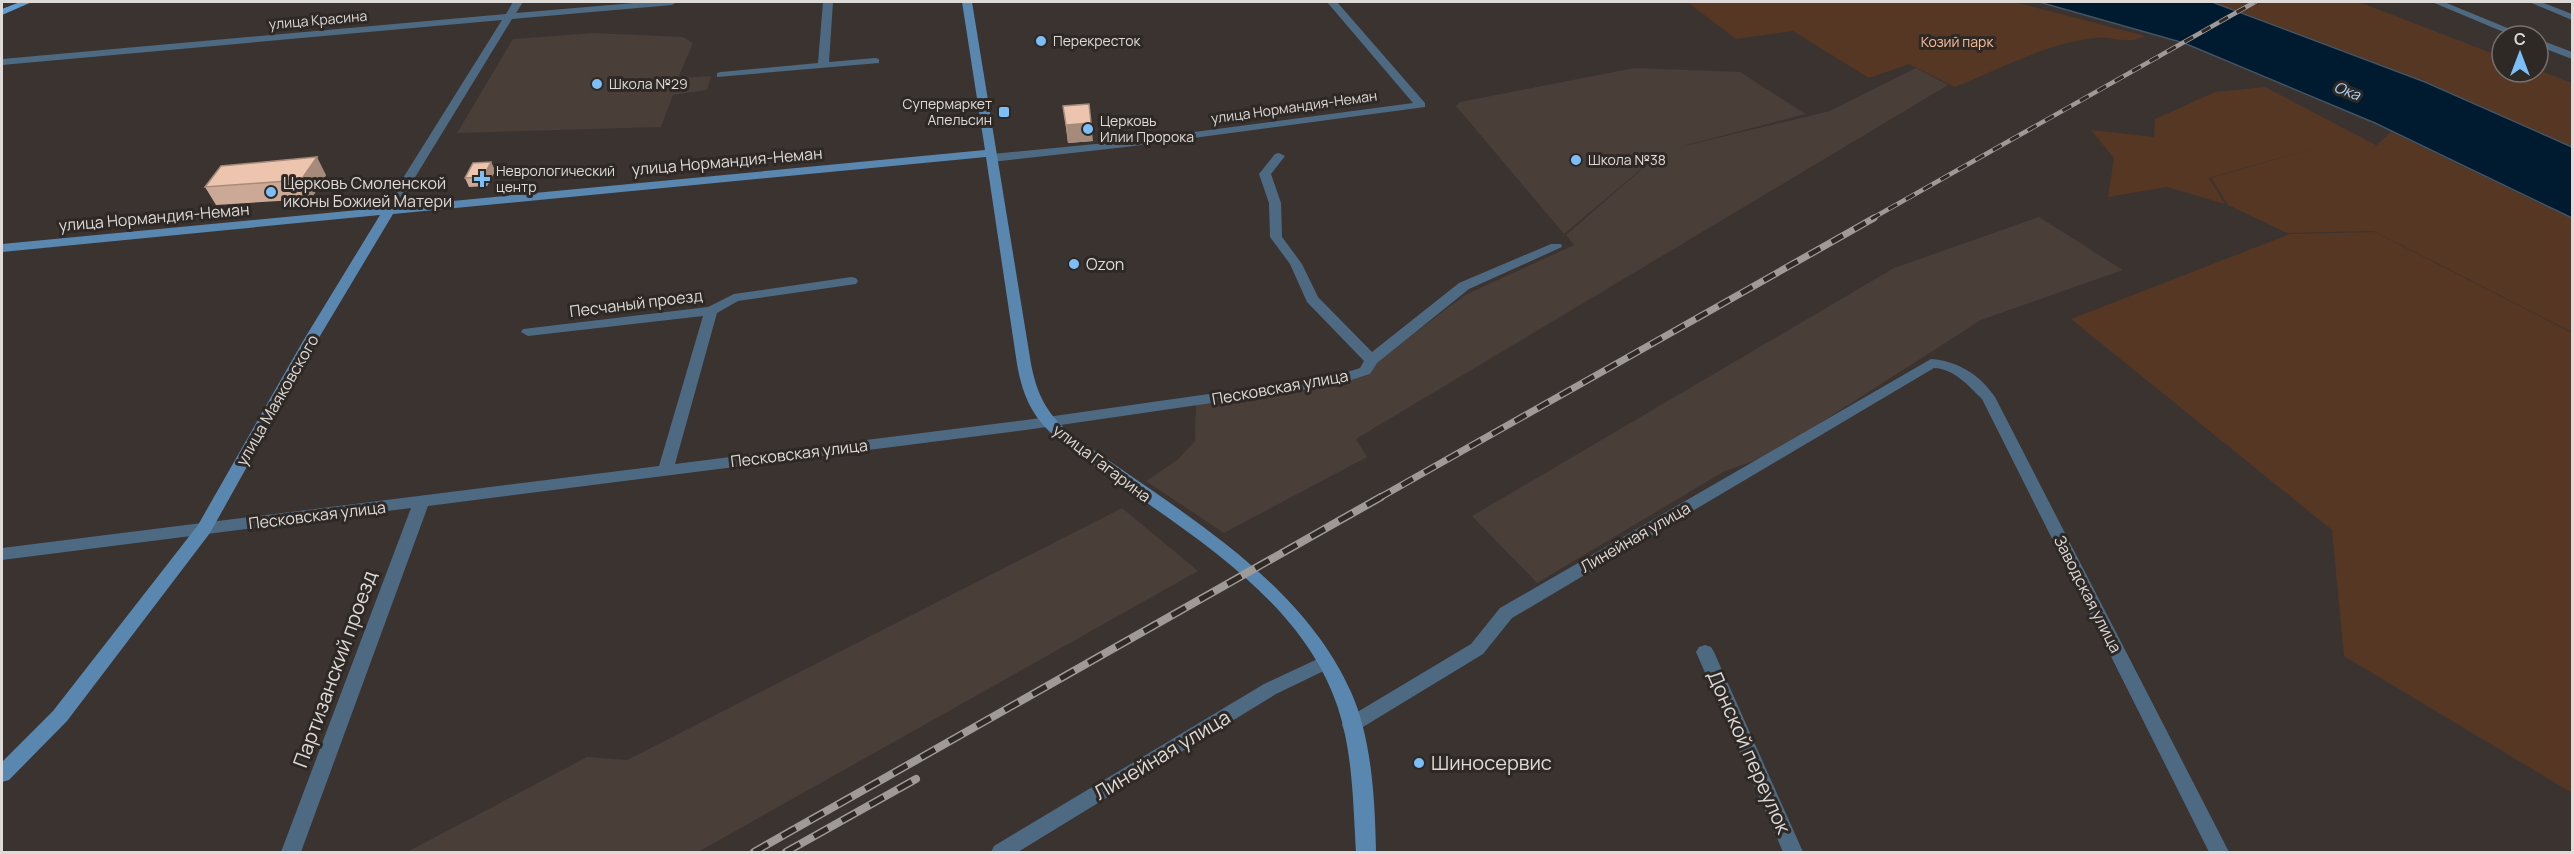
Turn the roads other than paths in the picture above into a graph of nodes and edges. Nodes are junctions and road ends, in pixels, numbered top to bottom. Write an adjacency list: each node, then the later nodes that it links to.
1 (16, 2): 10 (main road)
2 (27, 2): 11 (main road)
3 (518, 2): 12 (street, улица Маяковского)
4 (672, 2): 12 (street, улица Красина)
5 (828, 2): 19 (street)
6 (967, 2): 21 (street, улица Гагарина)
7 (1332, 2): 21 (street, улица Нормандия-Неман)
8 (2437, 2): 14 (street)
9 (2534, 2): 13 (street)
10 (2, 8)
11 (2, 12)
12 (509, 16): 18 (street, улица Красина); 23 (street, улица Маяковского)
13 (2572, 17)
14 (2492, 24)
15 (2550, 47): 16 (street)
16 (2572, 56)
17 (875, 61): 19 (street)
18 (2, 62)
19 (823, 66): 20 (street)
20 (721, 75)
21 (991, 156): 23 (street, улица Нормандия-Неман); 31 (street, улица Гагарина)
22 (1279, 156): 29 (street)
23 (389, 210): 25 (street, улица Нормандия-Неман); 34 (street, улица Маяковского)
24 (1556, 246): 29 (street, Песковская улица)
25 (2, 248)
26 (851, 280): 27 (street, Песчаный проезд)
27 (711, 311): 28 (street, Песчаный проезд); 32 (street)
28 (528, 332)
29 (1371, 360): 31 (street, Песковская улица)
30 (1931, 363): 38 (street, Линейная улица); 44 (street, Заводская улица)
31 (1048, 422): 32 (street, Песковская улица); 37 (street, улица Гагарина)
32 (666, 470): 33 (street, Песковская улица)
33 (423, 501): 34 (street, Песковская улица); 40 (street, Партизанский проезд)
34 (204, 529): 35 (street, Песковская улица); 39 (street, улица Маяковского)
35 (2, 554)
36 (1705, 652): 43 (street, Донской переулок)
37 (1326, 662): 38 (street, улица Гагарина); 41 (street, Линейная улица)
38 (1352, 725): 42 (street, улица Гагарина)
39 (2, 774)
40 (291, 852)
41 (1001, 852)
42 (1366, 852)
43 (1793, 852)
44 (2219, 852)

